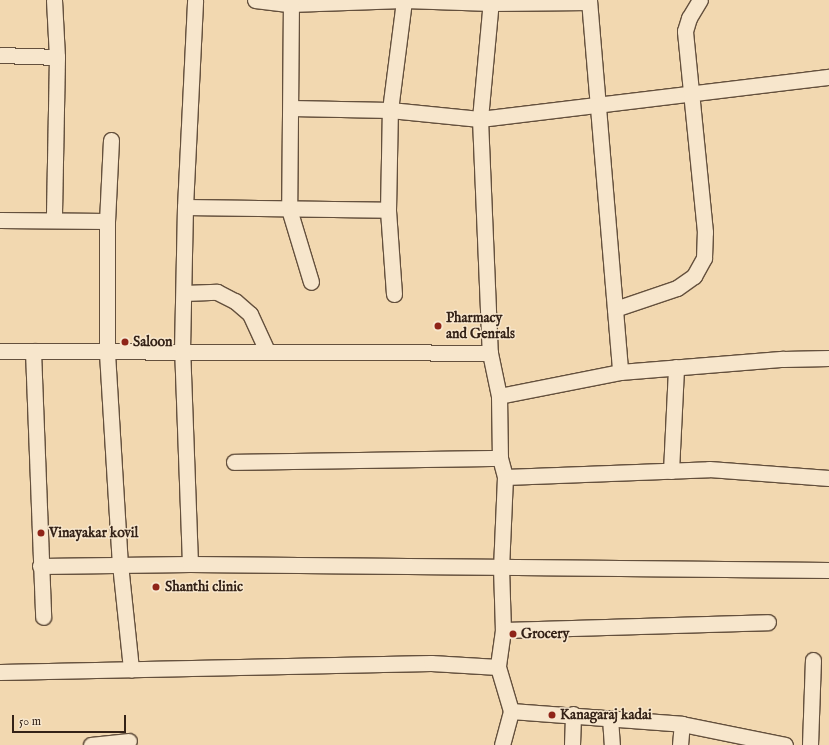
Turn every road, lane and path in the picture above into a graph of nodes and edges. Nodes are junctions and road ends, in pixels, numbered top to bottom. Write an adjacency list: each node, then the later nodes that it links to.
1 (54, 0): 10 (street)
2 (195, 0): 18 (street)
3 (255, 0): 7 (street)
4 (404, 0): 7 (street); 8 (street); 15 (street)
5 (700, 0): 12 (street)
6 (589, 1): 8 (street); 13 (street)
7 (291, 2): 14 (street)
8 (491, 2): 16 (street)
9 (0, 55): 10 (street)
10 (57, 57): 21 (street)
11 (829, 77): 12 (street)
12 (690, 95): 13 (street); 27 (street)
13 (597, 106): 16 (street); 27 (street)
14 (291, 108): 15 (street); 19 (street)
15 (390, 110): 16 (street); 20 (street)
16 (480, 119): 33 (street)
17 (110, 140): 23 (street)
18 (185, 208): 19 (street); 25 (street)
19 (289, 209): 20 (street); 24 (street)
20 (388, 210): 26 (street)
21 (54, 219): 22 (street); 23 (street)
22 (0, 220)
23 (107, 221): 32 (street)
24 (311, 282)
25 (184, 293): 28 (street); 31 (street)
26 (394, 294)
27 (615, 309): 36 (street)
28 (182, 350): 31 (street); 32 (street); 44 (street)
29 (0, 351): 30 (street)
30 (33, 351): 32 (street); 45 (street)
31 (267, 351): 33 (street)
32 (107, 353): 43 (street)
33 (490, 353): 37 (street)
34 (829, 358): 35 (street)
35 (676, 367): 36 (street); 40 (street)
36 (620, 372): 37 (street)
37 (499, 396): 38 (street)
38 (500, 458): 39 (street); 41 (street)
39 (234, 462)
40 (671, 471): 41 (street); 42 (street)
41 (505, 477): 46 (street)
42 (829, 478)
43 (120, 564): 44 (street); 45 (street); 53 (street)
44 (190, 564): 46 (street)
45 (40, 566): 48 (street)
46 (501, 567): 47 (street); 50 (street)
47 (829, 570)
48 (43, 617)
49 (768, 622): 50 (street)
50 (504, 630): 52 (street)
51 (813, 660): 66 (street)
52 (498, 667): 53 (street); 55 (street)
53 (131, 669): 54 (street)
54 (0, 672)
55 (511, 711): 56 (street); 61 (street)
56 (573, 714): 57 (street); 62 (street)
57 (610, 718): 58 (street); 63 (street)
58 (682, 724): 64 (street); 65 (street)
59 (129, 741): 60 (street)
60 (91, 745)
61 (502, 745)
62 (572, 745)
63 (612, 745)
64 (680, 745)
65 (785, 745)
66 (810, 745)

